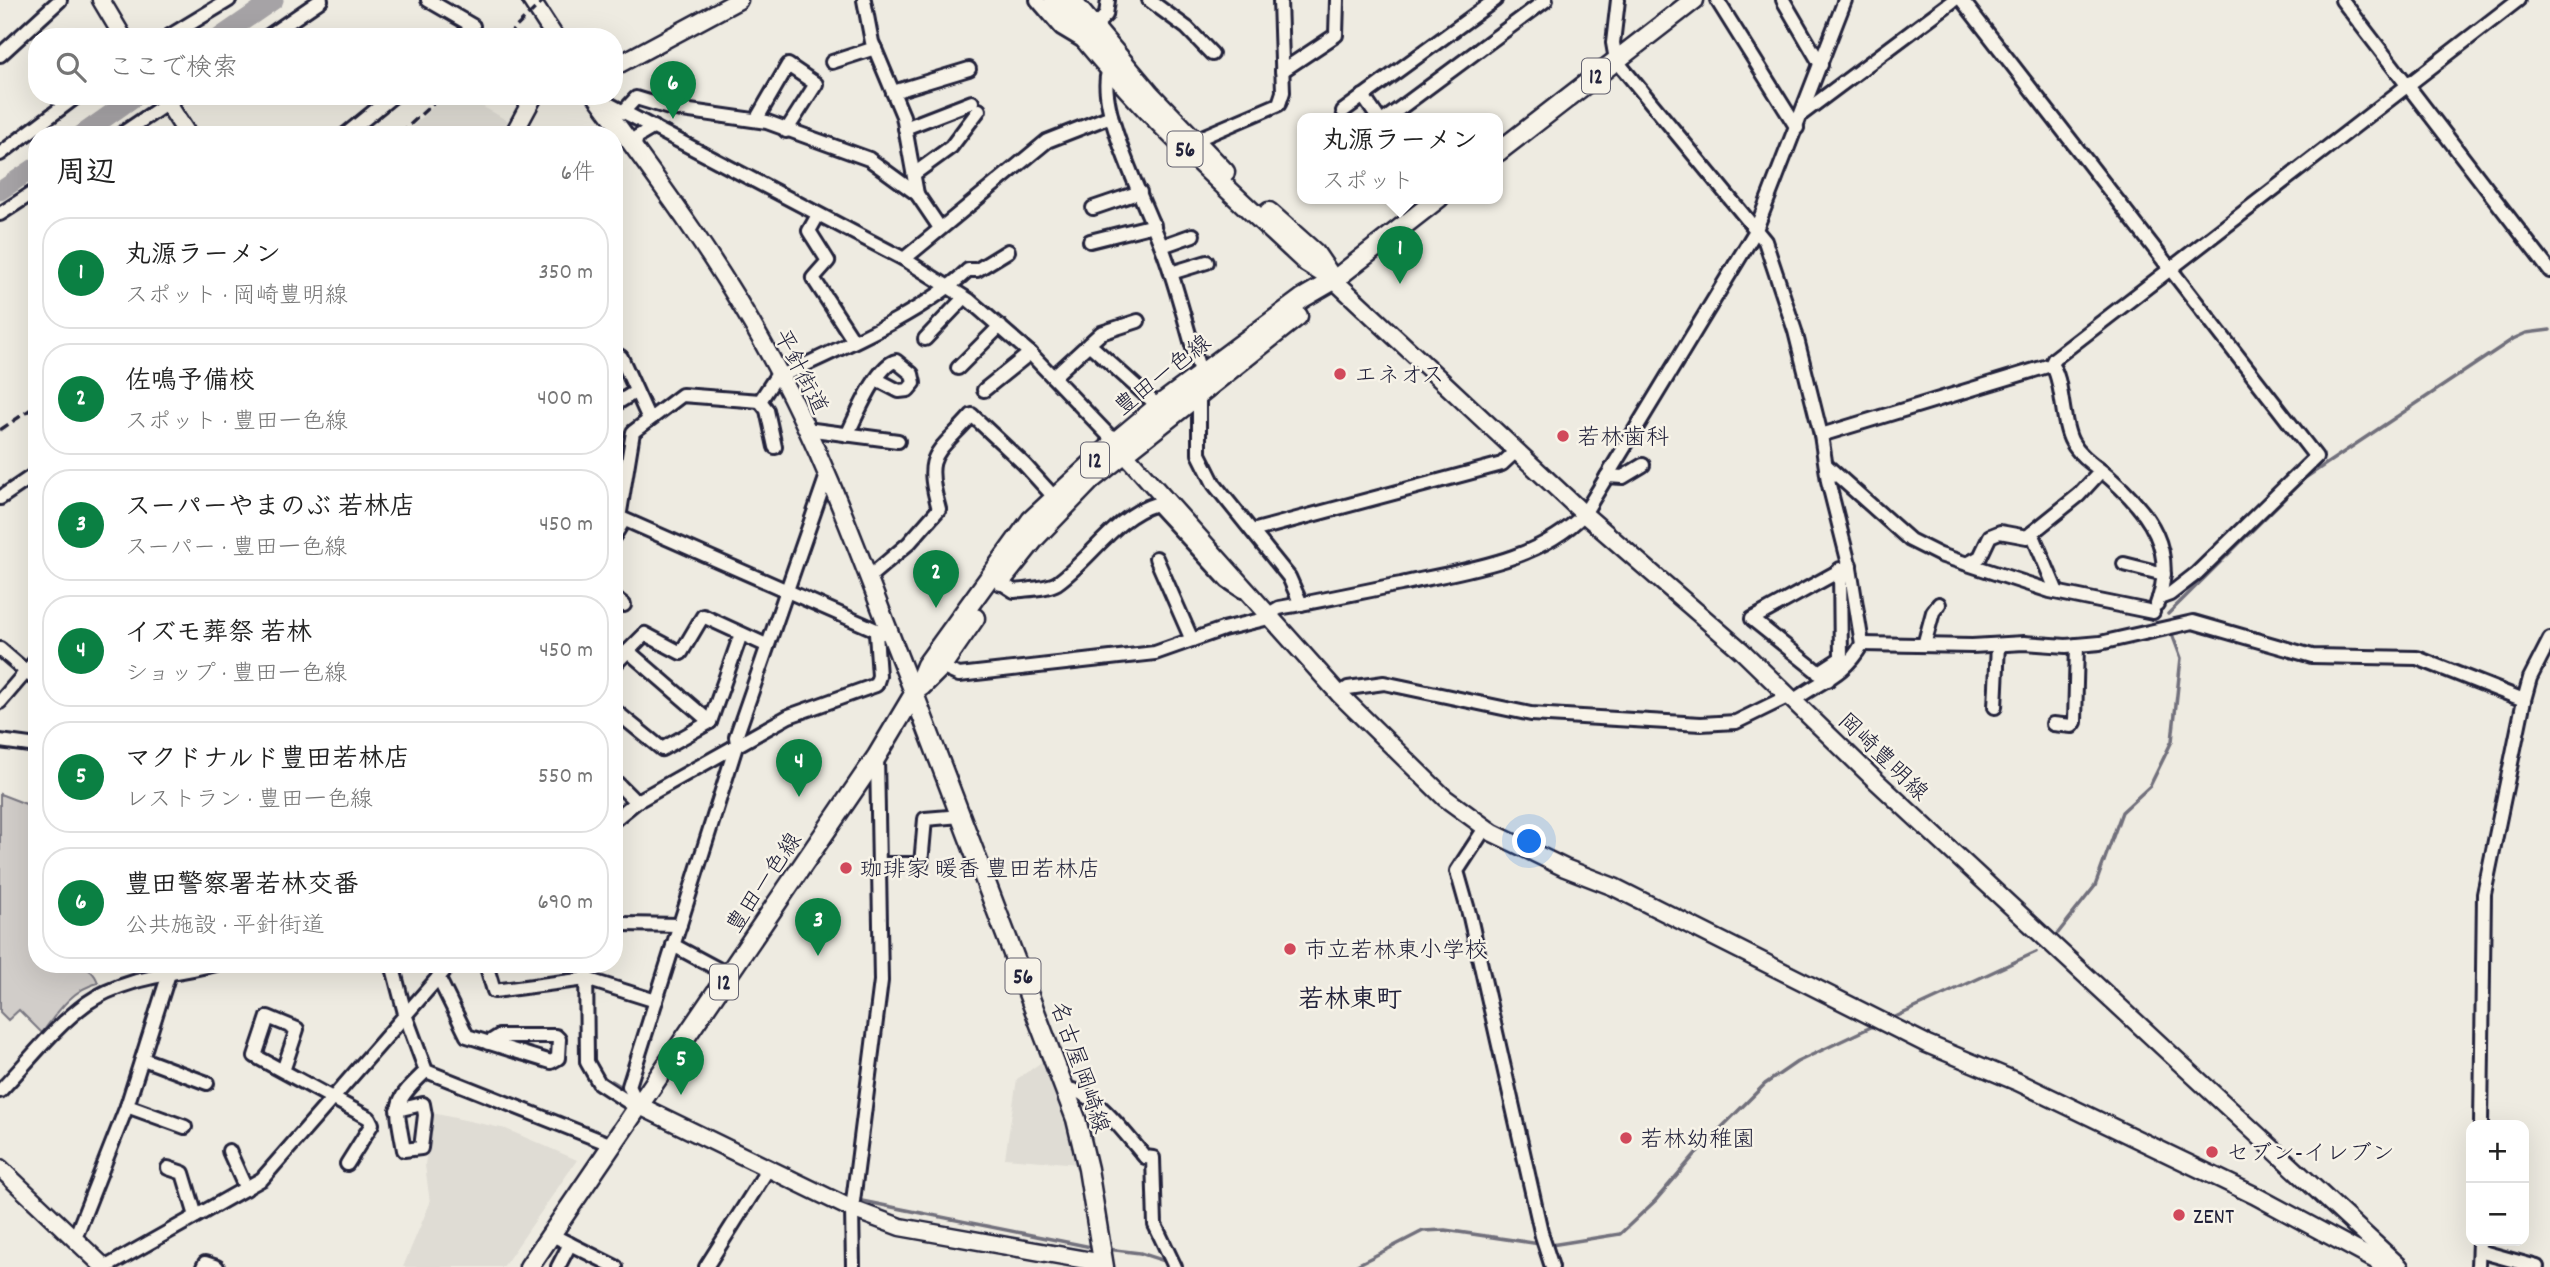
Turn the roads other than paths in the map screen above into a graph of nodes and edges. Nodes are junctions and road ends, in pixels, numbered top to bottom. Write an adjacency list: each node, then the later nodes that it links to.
1 (60, 0): 29 (street)
2 (101, 0): 30 (street)
3 (229, 0): 31 (street)
4 (321, 0): 32 (street)
5 (531, 0): 34 (street)
6 (739, 0): 41 (street)
7 (863, 0): 37 (street)
8 (1037, 0): 36 (street)
9 (1054, 0): 36 (main road, 56)
10 (1071, 0): 36 (main road, 56)
11 (1084, 0): 36 (street)
12 (1108, 0): 36 (street)
13 (1149, 0): 38 (street)
14 (1280, 0): 45 (street)
15 (1348, 0): 28 (street)
16 (1495, 0): 49 (street)
17 (1546, 0): 60 (street)
18 (1618, 0): 40 (street)
19 (1694, 0): 40 (main road, 12)
20 (1717, 0): 72 (street)
21 (1783, 0): 43 (street)
22 (1845, 0): 43 (street)
23 (1954, 0): 61 (street)
24 (1962, 0): 97 (street)
25 (2342, 0): 47 (street)
26 (2518, 0): 47 (street)
27 (435, 2): 33 (street)
28 (1337, 4): 45 (street)
29 (29, 28)
30 (118, 28)
31 (183, 28)
32 (280, 28)
33 (471, 28)
34 (549, 28)
35 (28, 29): 39 (street)
36 (1093, 33): 46 (main road, 56); 76 (main road, 56)
37 (875, 48): 42 (street); 48 (street)
38 (1212, 54)
39 (0, 55)
40 (1616, 60): 78 (main road, 12); 90 (street)
41 (623, 61)
42 (832, 62)
43 (1821, 65): 61 (street)
44 (969, 69): 48 (street)
45 (1282, 71): 76 (street)
46 (1108, 72): 62 (street); 100 (main road, 56)
47 (2407, 85): 97 (street); 98 (street)
48 (893, 92): 71 (street)
49 (1363, 96): 57 (street); 59 (street)
50 (65, 105): 64 (street)
51 (160, 105): 65 (street)
52 (171, 105): 66 (street)
53 (382, 105): 67 (street)
54 (529, 105): 68 (street)
55 (603, 105): 69 (street, 平針街道)
56 (611, 105): 58 (street)
57 (1342, 111)
58 (623, 112): 63 (street); 70 (street)
59 (1375, 113)
60 (1394, 113)
61 (1803, 113): 72 (street)
62 (1111, 116): 81 (street); 89 (street)
63 (755, 120): 73 (street); 73 (street)
64 (37, 126)
65 (132, 126)
66 (183, 126)
67 (356, 126)
68 (518, 126)
69 (618, 126)
70 (654, 127): 77 (street); 87 (street)
71 (905, 128): 80 (street); 80 (street)
72 (1797, 128): 90 (street)
73 (786, 131): 82 (street)
74 (28, 133): 79 (street)
75 (623, 133): 77 (street, 平針街道)
76 (1195, 140): 100 (main road, 56)
77 (634, 148): 112 (street, 平針街道)
78 (1503, 148)
79 (0, 154)
80 (914, 174): 82 (street)
81 (1140, 192): 85 (street); 88 (street)
82 (917, 194): 89 (street)
83 (28, 196): 86 (street)
84 (1431, 204): 100 (main road, 豊田一色線 / 12)
85 (1093, 208)
86 (0, 214)
87 (818, 215): 95 (street); 106 (street)
88 (1154, 226): 92 (street); 93 (street)
89 (940, 228): 95 (street)
90 (1755, 232): 124 (street); 133 (street)
91 (1193, 235): 93 (street)
92 (1090, 241)
93 (1161, 246): 99 (street)
94 (1007, 251): 101 (street)
95 (904, 259): 101 (street)
96 (1207, 262): 99 (street)
97 (2171, 269): 110 (street); 152 (street)
98 (2550, 271)
99 (1171, 273): 115 (street)
100 (1334, 280): 115 (main road, 豊田一色線 / 12); 128 (street, 岡崎豊明線)
101 (949, 288): 102 (street); 106 (street)
102 (964, 298): 104 (street); 105 (street)
103 (1138, 321): 107 (street)
104 (1000, 326): 108 (street); 111 (street)
105 (925, 339)
106 (854, 341): 112 (street)
107 (1089, 344): 113 (street); 120 (street)
108 (1030, 353): 113 (street); 116 (street)
109 (623, 362): 117 (street)
110 (2051, 365): 124 (street); 131 (street)
111 (958, 368)
112 (780, 374): 119 (street); 122 (street, 平針街道)
113 (1053, 377): 127 (street)
114 (876, 379): 123 (street)
115 (1200, 384): 120 (main road, 豊田一色線 / 12); 127 (main road, 豊田一色線 / 12); 140 (street)
116 (984, 390)
117 (635, 391): 118 (street); 121 (street)
118 (623, 399)
119 (760, 401): 121 (street); 126 (street)
120 (1158, 406): 127 (main road, 豊田一色線 / 12)
121 (649, 419): 135 (street)
122 (806, 429): 123 (street); 132 (street, 平針街道)
123 (847, 435): 125 (street)
124 (1821, 435): 130 (street)
125 (898, 441)
126 (775, 447)
127 (1119, 447): 136 (main road, 豊田一色線 / 12); 148 (main road, 豊田一色線 / 12); 151 (street)
128 (1517, 450): 138 (street, 岡崎豊明線); 140 (street)
129 (1643, 465): 133 (street)
130 (1827, 466): 143 (street); 145 (street)
131 (2101, 471): 141 (street); 146 (street)
132 (827, 475): 147 (street, 平針街道); 149 (street)
133 (1607, 476): 138 (street)
134 (28, 479): 137 (street)
135 (623, 493)
136 (1054, 497): 147 (street); 173 (main road, 豊田一色線 / 12)
137 (0, 498)
138 (1584, 514): 153 (street); 175 (street, 岡崎豊明線)
139 (623, 520): 149 (street)
140 (1252, 531): 153 (street)
141 (2032, 533): 143 (street); 150 (street)
142 (1156, 558): 161 (street)
143 (1967, 564): 150 (street)
144 (2123, 564): 146 (street)
145 (1845, 567): 162 (street); 172 (street); 172 (street)
146 (2165, 574): 152 (street)
147 (867, 578): 158 (street, 平針街道)
148 (1000, 582): 151 (street); 170 (main road, 豊田一色線 / 12)
149 (784, 592): 158 (street); 163 (street)
150 (2057, 592): 155 (street)
151 (1251, 597): 156 (street)
152 (2159, 598): 155 (street)
153 (1301, 604): 156 (street)
154 (1939, 604): 164 (street)
155 (2153, 612): 157 (street)
156 (1268, 617): 161 (street); 174 (street)
157 (2154, 628): 166 (street); 176 (street)
158 (882, 633): 173 (street, 平針街道); 183 (street)
159 (741, 634): 163 (street); 168 (street); 180 (street)
160 (2550, 639): 176 (street)
161 (1192, 640): 170 (street)
162 (1862, 644): 164 (street); 172 (street)
163 (766, 645): 183 (street)
164 (1924, 645): 165 (street)
165 (1998, 645): 166 (street); 178 (street)
166 (2077, 645): 181 (street)
167 (0, 649): 171 (street)
168 (628, 651): 169 (street); 180 (street)
169 (623, 656)
170 (941, 667): 173 (main road, 豊田一色線 / 12)
171 (27, 670): 177 (street)
172 (1823, 677): 175 (street)
173 (914, 694): 185 (main road, 豊田一色線 / 12); 189 (main road, 名古屋岡崎線 / 56)
174 (1339, 694): 175 (street); 190 (street)
175 (1791, 699): 244 (street, 岡崎豊明線)
176 (2524, 699): 217 (street)
177 (0, 702)
178 (1995, 707)
179 (623, 717): 180 (street)
180 (710, 722)
181 (2053, 724)
182 (0, 741): 184 (street)
183 (737, 743): 187 (street); 193 (street)
184 (28, 745)
185 (877, 756): 191 (street); 201 (main road, 豊田一色線 / 12)
186 (623, 789): 187 (street)
187 (636, 802): 188 (street)
188 (623, 813)
189 (961, 816): 191 (street); 211 (main road, 名古屋岡崎線 / 56)
190 (1485, 828): 242 (street); 243 (street)
191 (879, 864): 226 (street)
192 (623, 924): 193 (street)
193 (680, 925): 194 (street)
194 (673, 945): 201 (street); 204 (street)
195 (161, 973): 212 (street)
196 (170, 973): 207 (street)
197 (394, 973): 205 (street)
198 (442, 973): 202 (street)
199 (489, 973): 203 (street)
200 (586, 973): 203 (street)
201 (729, 975): 215 (main road, 豊田一色線 / 12)
202 (438, 977): 205 (street); 206 (street)
203 (586, 979): 204 (street); 215 (street)
204 (656, 1001): 215 (street)
205 (406, 1017): 209 (street); 213 (street)
206 (488, 1043): 206 (street)
207 (143, 1059): 210 (street); 214 (street)
208 (283, 1071): 213 (street)
209 (426, 1071): 216 (street); 219 (street)
210 (207, 1083)
211 (1066, 1089): 232 (main road, 名古屋岡崎線 / 56); 241 (street)
212 (0, 1091)
213 (335, 1098): 221 (street); 225 (street)
214 (127, 1106): 218 (street); 229 (street)
215 (637, 1106): 219 (main road, 豊田一色線 / 12); 224 (street)
216 (397, 1110)
217 (2480, 1120)
218 (185, 1127)
219 (612, 1145): 228 (main road, 豊田一色線 / 12)
220 (229, 1151): 225 (street)
221 (347, 1164)
222 (0, 1168): 229 (street)
223 (168, 1168): 227 (street)
224 (768, 1169): 226 (street); 239 (street)
225 (246, 1189): 227 (street)
226 (852, 1209): 232 (street); 240 (street)
227 (196, 1216): 233 (street)
228 (552, 1235): 230 (street); 236 (main road, 豊田一色線 / 12)
229 (75, 1238): 233 (street)
230 (570, 1244): 237 (street); 238 (street)
231 (2479, 1246): 245 (street); 246 (street)
232 (1103, 1265)
233 (105, 1267)
234 (203, 1267): 235 (street)
235 (218, 1267)
236 (529, 1267)
237 (558, 1267)
238 (616, 1267)
239 (706, 1267)
240 (853, 1267)
241 (1175, 1267)
242 (1552, 1267)
243 (2388, 1267)
244 (2400, 1267)
245 (2477, 1267)
246 (2537, 1267)

